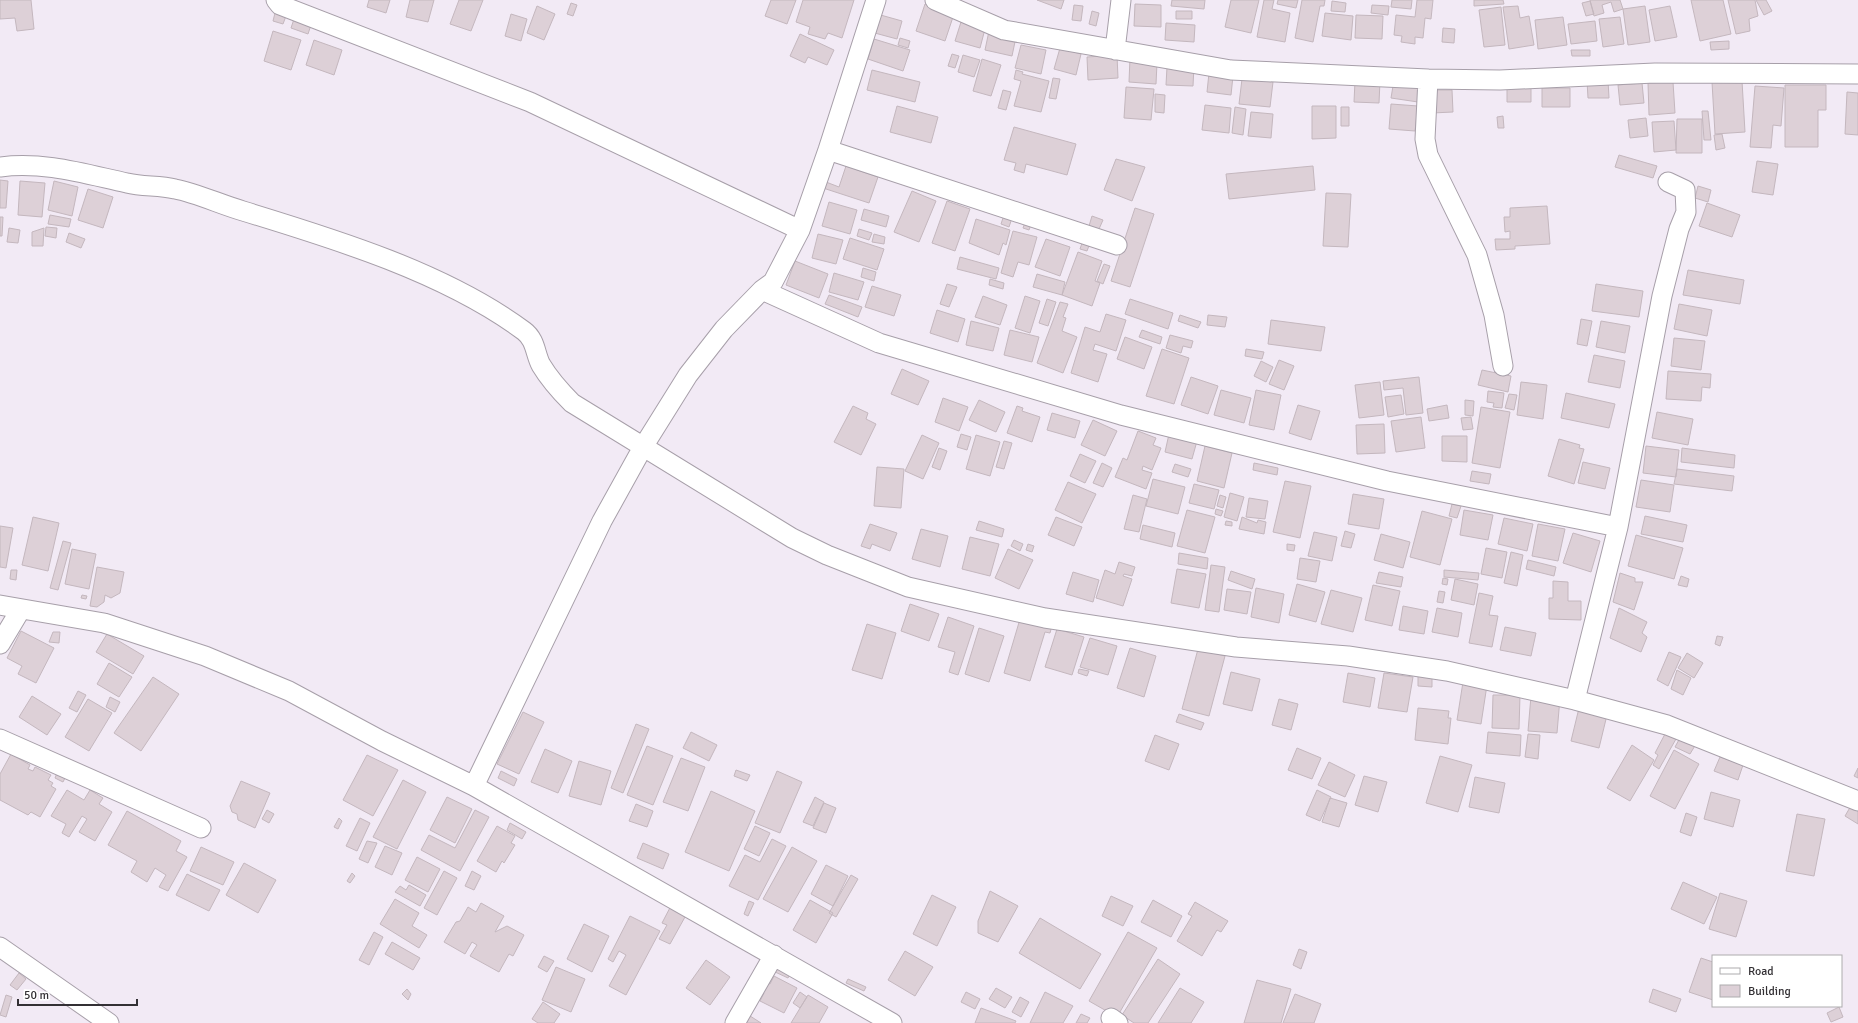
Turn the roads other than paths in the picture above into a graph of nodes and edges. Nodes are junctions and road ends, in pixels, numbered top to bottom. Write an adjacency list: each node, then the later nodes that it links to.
1 (276, 0): 11 (street)
2 (876, 0): 8 (street)
3 (935, 0): 5 (street)
4 (1121, 0): 5 (street)
5 (1115, 50): 7 (street)
6 (1858, 74): 7 (street)
7 (1428, 79): 14 (street)
8 (828, 150): 11 (street); 12 (street)
9 (0, 167): 15 (street)
10 (1668, 182): 16 (street)
11 (800, 230): 13 (street)
12 (1117, 245)
13 (762, 290): 15 (street); 16 (street)
14 (1503, 366)
15 (643, 447): 20 (street); 22 (street)
16 (1618, 527): 20 (street)
17 (0, 605): 18 (street)
18 (21, 609): 19 (street); 22 (street)
19 (0, 644)
20 (1576, 700): 23 (street)
21 (0, 740): 24 (street)
22 (474, 786): 26 (street)
23 (1858, 801)
24 (201, 828)
25 (0, 947): 27 (street)
26 (774, 955): 28 (street); 29 (street)
27 (109, 1023)
28 (735, 1023)
29 (892, 1023)

